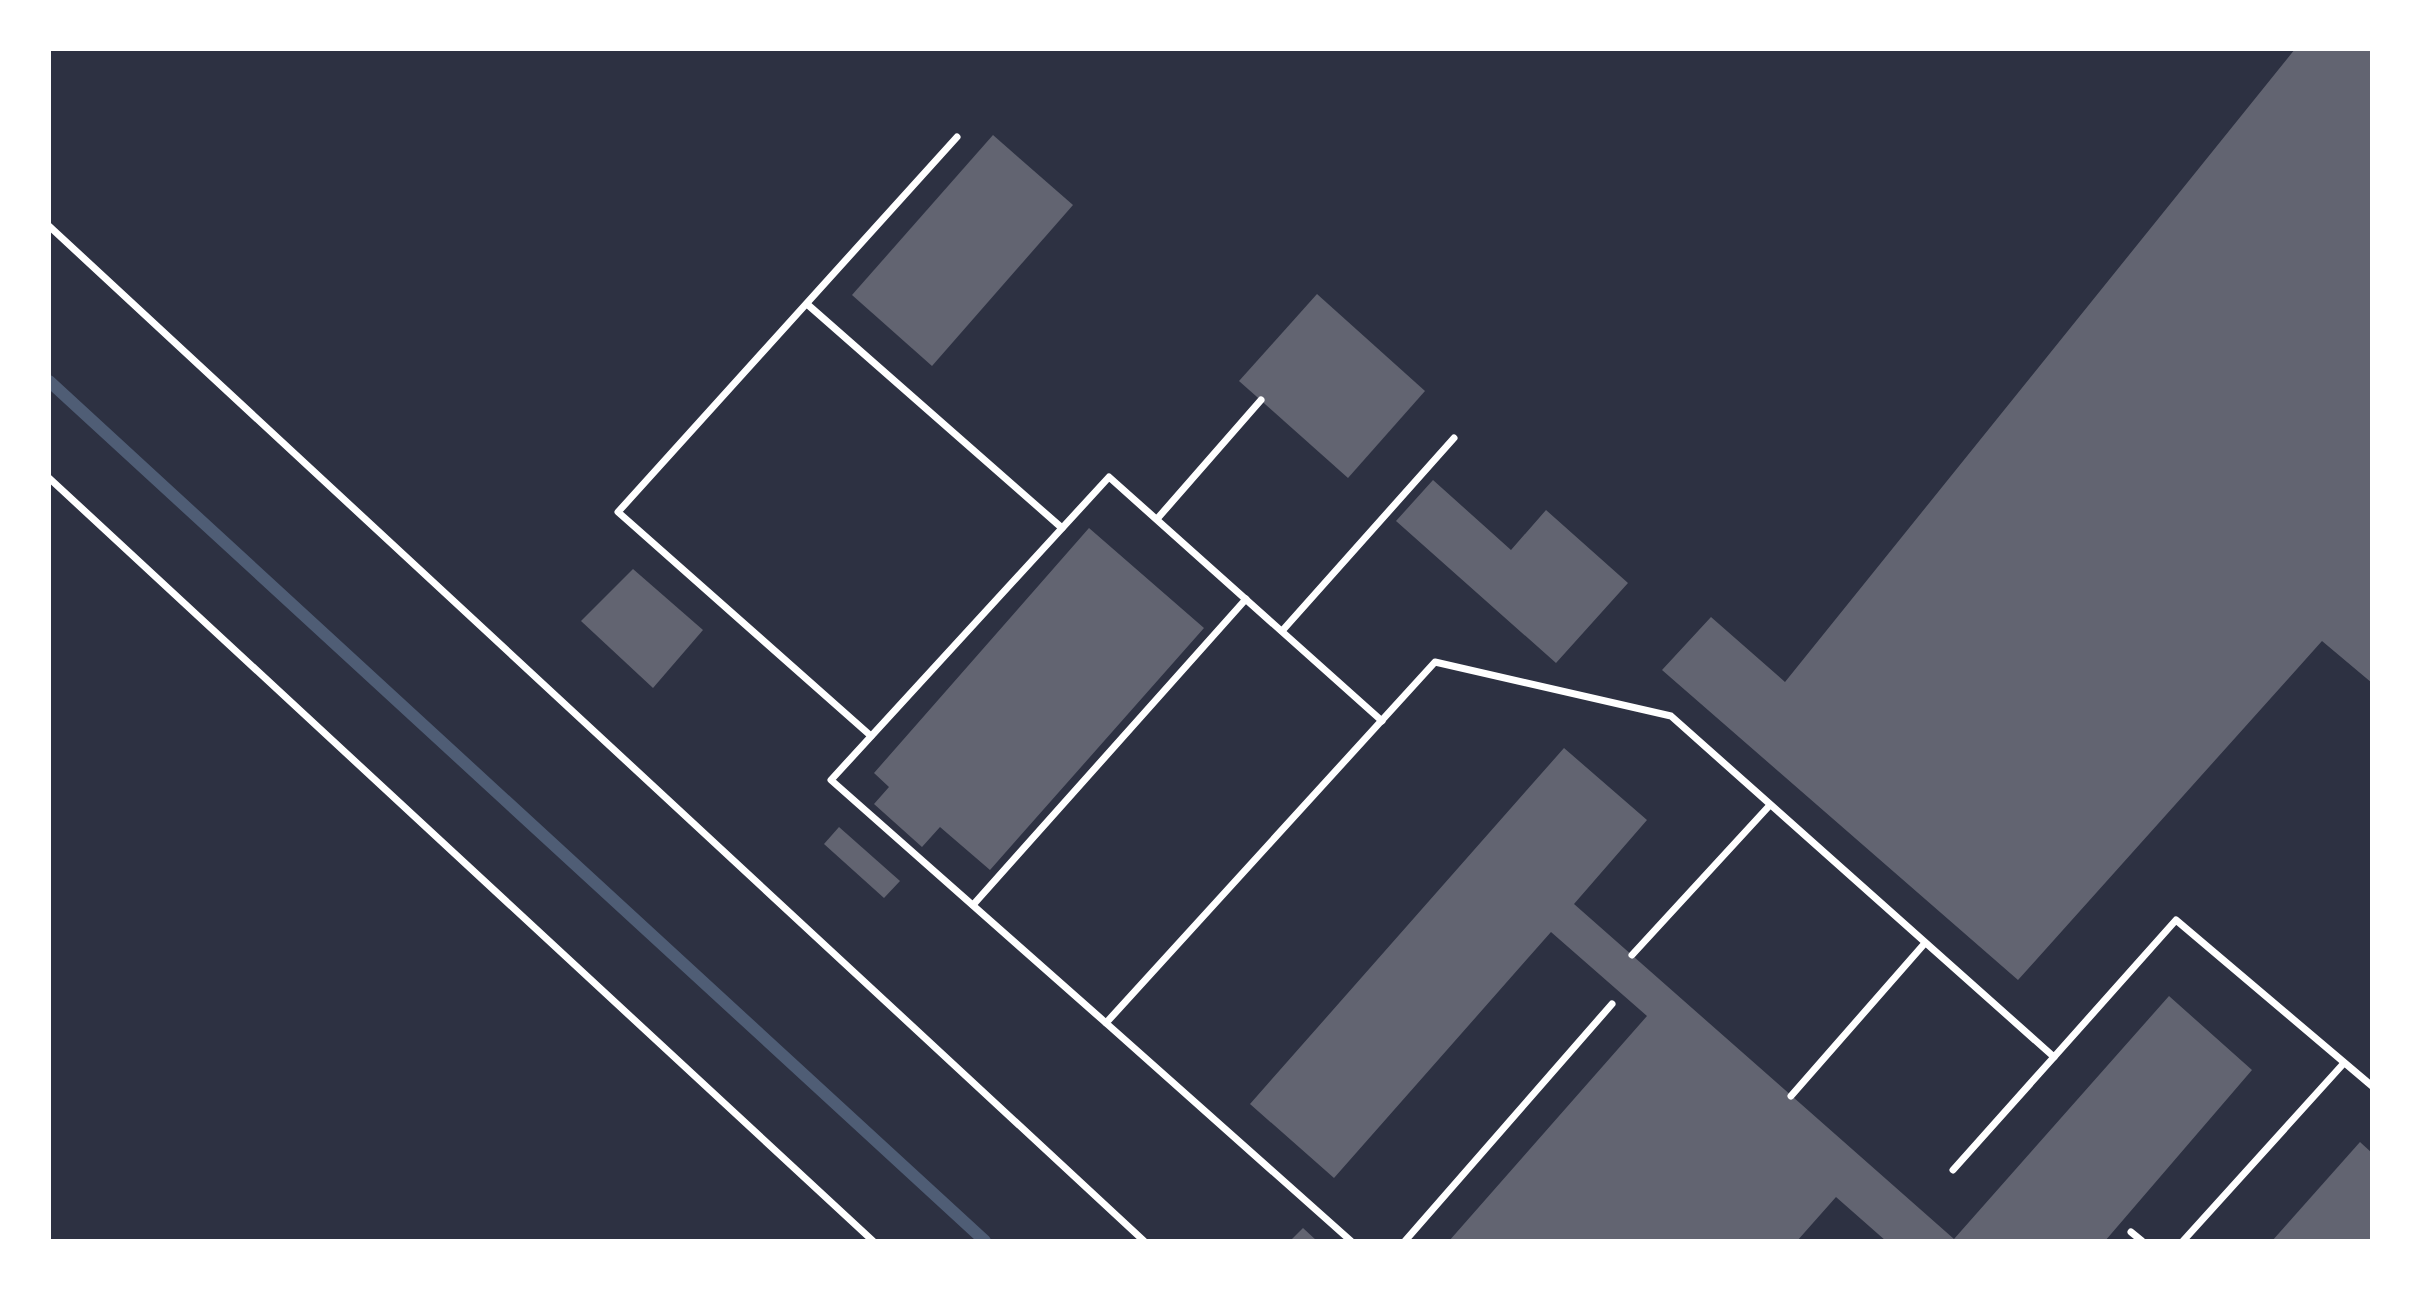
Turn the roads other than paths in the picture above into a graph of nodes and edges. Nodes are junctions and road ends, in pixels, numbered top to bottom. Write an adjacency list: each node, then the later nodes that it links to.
1 (957, 137): 3 (street)
2 (49, 226): 26 (street)
3 (807, 304): 8 (street); 12 (street)
4 (1261, 400): 7 (street)
5 (1454, 438): 10 (street)
6 (49, 478): 25 (street)
7 (1157, 519): 8 (street); 9 (street)
8 (1062, 528): 12 (street)
9 (1245, 598): 10 (street); 14 (street)
10 (1282, 631): 11 (street)
11 (1382, 721): 13 (street); 18 (street)
12 (871, 736): 14 (street)
13 (1770, 805): 15 (street); 16 (street)
14 (973, 905): 18 (street)
15 (1925, 943): 19 (street); 22 (street)
16 (1632, 956)
17 (1612, 1004): 28 (street)
18 (1106, 1023): 27 (street)
19 (2054, 1057): 20 (street); 23 (street)
20 (2344, 1063): 21 (street); 30 (street)
21 (2372, 1086)
22 (1791, 1096)
23 (1953, 1170)
24 (2131, 1232): 29 (street)
25 (873, 1241)
26 (1144, 1241)
27 (1351, 1241)
28 (1405, 1241)
29 (2142, 1241)
30 (2183, 1241)

